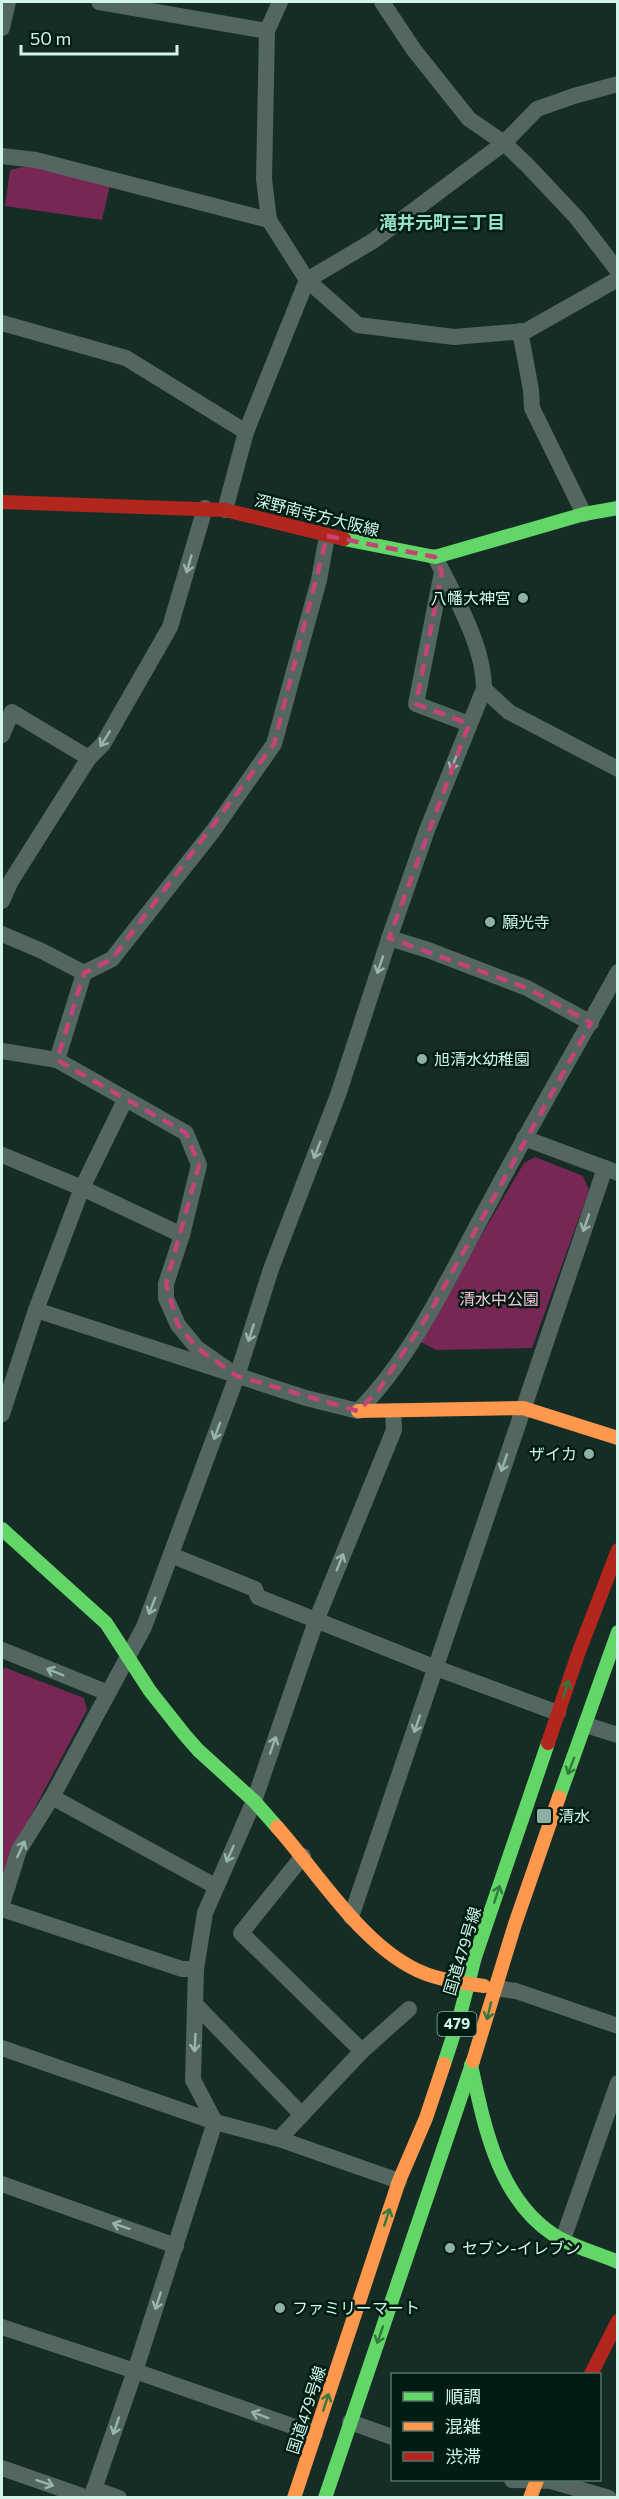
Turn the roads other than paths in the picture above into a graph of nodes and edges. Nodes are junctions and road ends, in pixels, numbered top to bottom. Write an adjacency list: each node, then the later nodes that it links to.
1 (8, 2): 5 (street)
2 (99, 2): 6 (street)
3 (280, 2): 6 (street)
4 (383, 2): 8 (street)
5 (2, 28)
6 (267, 31): 10 (street)
7 (618, 84): 8 (street)
8 (504, 143): 11 (street); 12 (street)
9 (2, 156): 10 (street)
10 (269, 220): 12 (street)
11 (616, 270): 14 (street)
12 (307, 280): 14 (street); 15 (street)
13 (2, 323): 15 (street)
14 (520, 331): 20 (street)
15 (246, 432): 19 (street)
16 (2, 502): 17 (main road, 深野南寺方大阪線)
17 (205, 508): 19 (main road, 深野南寺方大阪線); 27 (street, one-way to 27)
18 (618, 508): 20 (main road, 深野南寺方大阪線)
19 (225, 510): 21 (main road, 深野南寺方大阪線)
20 (584, 514): 22 (main road, 深野南寺方大阪線)
21 (327, 536): 22 (main road, 深野南寺方大阪線); 33 (street)
22 (439, 564): 23 (street); 25 (street)
23 (484, 689): 25 (street); 28 (street)
24 (7, 711): 26 (street); 27 (street)
25 (470, 724): 31 (street, one-way to 31)
26 (2, 735)
27 (89, 759): 29 (street)
28 (618, 769)
29 (2, 901)
30 (2, 934): 33 (street)
31 (389, 938): 35 (street); 45 (street, one-way to 45)
32 (618, 972): 34 (street)
33 (84, 973): 37 (street)
34 (611, 998): 35 (street)
35 (591, 1023): 39 (street)
36 (2, 1051): 37 (street)
37 (57, 1060): 38 (street)
38 (125, 1100): 42 (street); 43 (street)
39 (524, 1138): 41 (street); 47 (street)
40 (2, 1155): 42 (street)
41 (611, 1170): 46 (street, one-way to 46)
42 (82, 1188): 43 (street); 44 (street)
43 (182, 1235): 45 (street)
44 (36, 1310): 45 (street); 49 (street)
45 (237, 1376): 47 (street); 53 (street, one-way to 53)
46 (523, 1408): 48 (main road); 50 (main road); 58 (street, one-way to 58)
47 (358, 1411): 48 (main road)
48 (393, 1411): 54 (street, one-way to 48)
49 (2, 1414)
50 (618, 1438)
51 (2, 1529): 57 (main road)
52 (618, 1550): 60 (main road, 国道479号線 / 479, one-way to 52)
53 (171, 1555): 54 (street); 57 (street, one-way to 57)
54 (316, 1621): 58 (street); 64 (street, one-way to 54)
55 (618, 1632): 61 (main road, 479)
56 (2, 1650): 59 (street, one-way to 56)
57 (127, 1654): 59 (street); 64 (main road)
58 (436, 1668): 60 (street); 69 (street, one-way to 69)
59 (108, 1693): 63 (street)
60 (558, 1713): 71 (main road, 国道479号線 / 479, one-way to 60)
61 (586, 1725): 62 (street); 72 (main road, 479, one-way to 72)
62 (618, 1735)
63 (52, 1797): 66 (street); 67 (street, one-way to 63)
64 (254, 1801): 65 (main road); 66 (street, one-way to 66)
65 (303, 1856): 69 (main road); 77 (street)
66 (215, 1886): 70 (street)
67 (2, 1904)
68 (2, 1909): 70 (street)
69 (351, 1917): 71 (main road)
70 (196, 1969): 73 (street)
71 (468, 1983): 72 (main road); 83 (main road, 国道479号線 / 479)
72 (495, 1988): 75 (street); 78 (main road, 479, one-way to 78)
73 (196, 2005): 80 (street); 81 (street, one-way to 81)
74 (409, 2009): 77 (street)
75 (618, 2026)
76 (2, 2048): 81 (street)
77 (362, 2051): 80 (street)
78 (471, 2065): 85 (main road); 92 (main road, 479, one-way to 92)
79 (618, 2083): 85 (street)
80 (302, 2115): 82 (street)
81 (215, 2122): 82 (street); 86 (street)
82 (279, 2139): 83 (street)
83 (399, 2181): 93 (main road, 国道479号線 / 479, one-way to 83)
84 (2, 2184): 86 (street, one-way to 84)
85 (563, 2240): 87 (main road)
86 (176, 2246): 90 (street, one-way to 90)
87 (618, 2262)
88 (618, 2321): 91 (main road)
89 (2, 2327): 90 (street)
90 (135, 2371): 93 (street, one-way to 90); 98 (street, one-way to 98)
91 (592, 2373)
92 (350, 2422): 94 (street); 101 (main road, 479)
93 (315, 2434): 100 (main road, 国道479号線 / 479)
94 (391, 2436)
95 (2, 2468): 98 (street, one-way to 98)
96 (536, 2481): 102 (main road)
97 (551, 2481): 103 (street)
98 (91, 2495): 99 (street)
99 (119, 2498)
100 (294, 2498)
101 (325, 2498)
102 (530, 2498)
103 (609, 2498)

